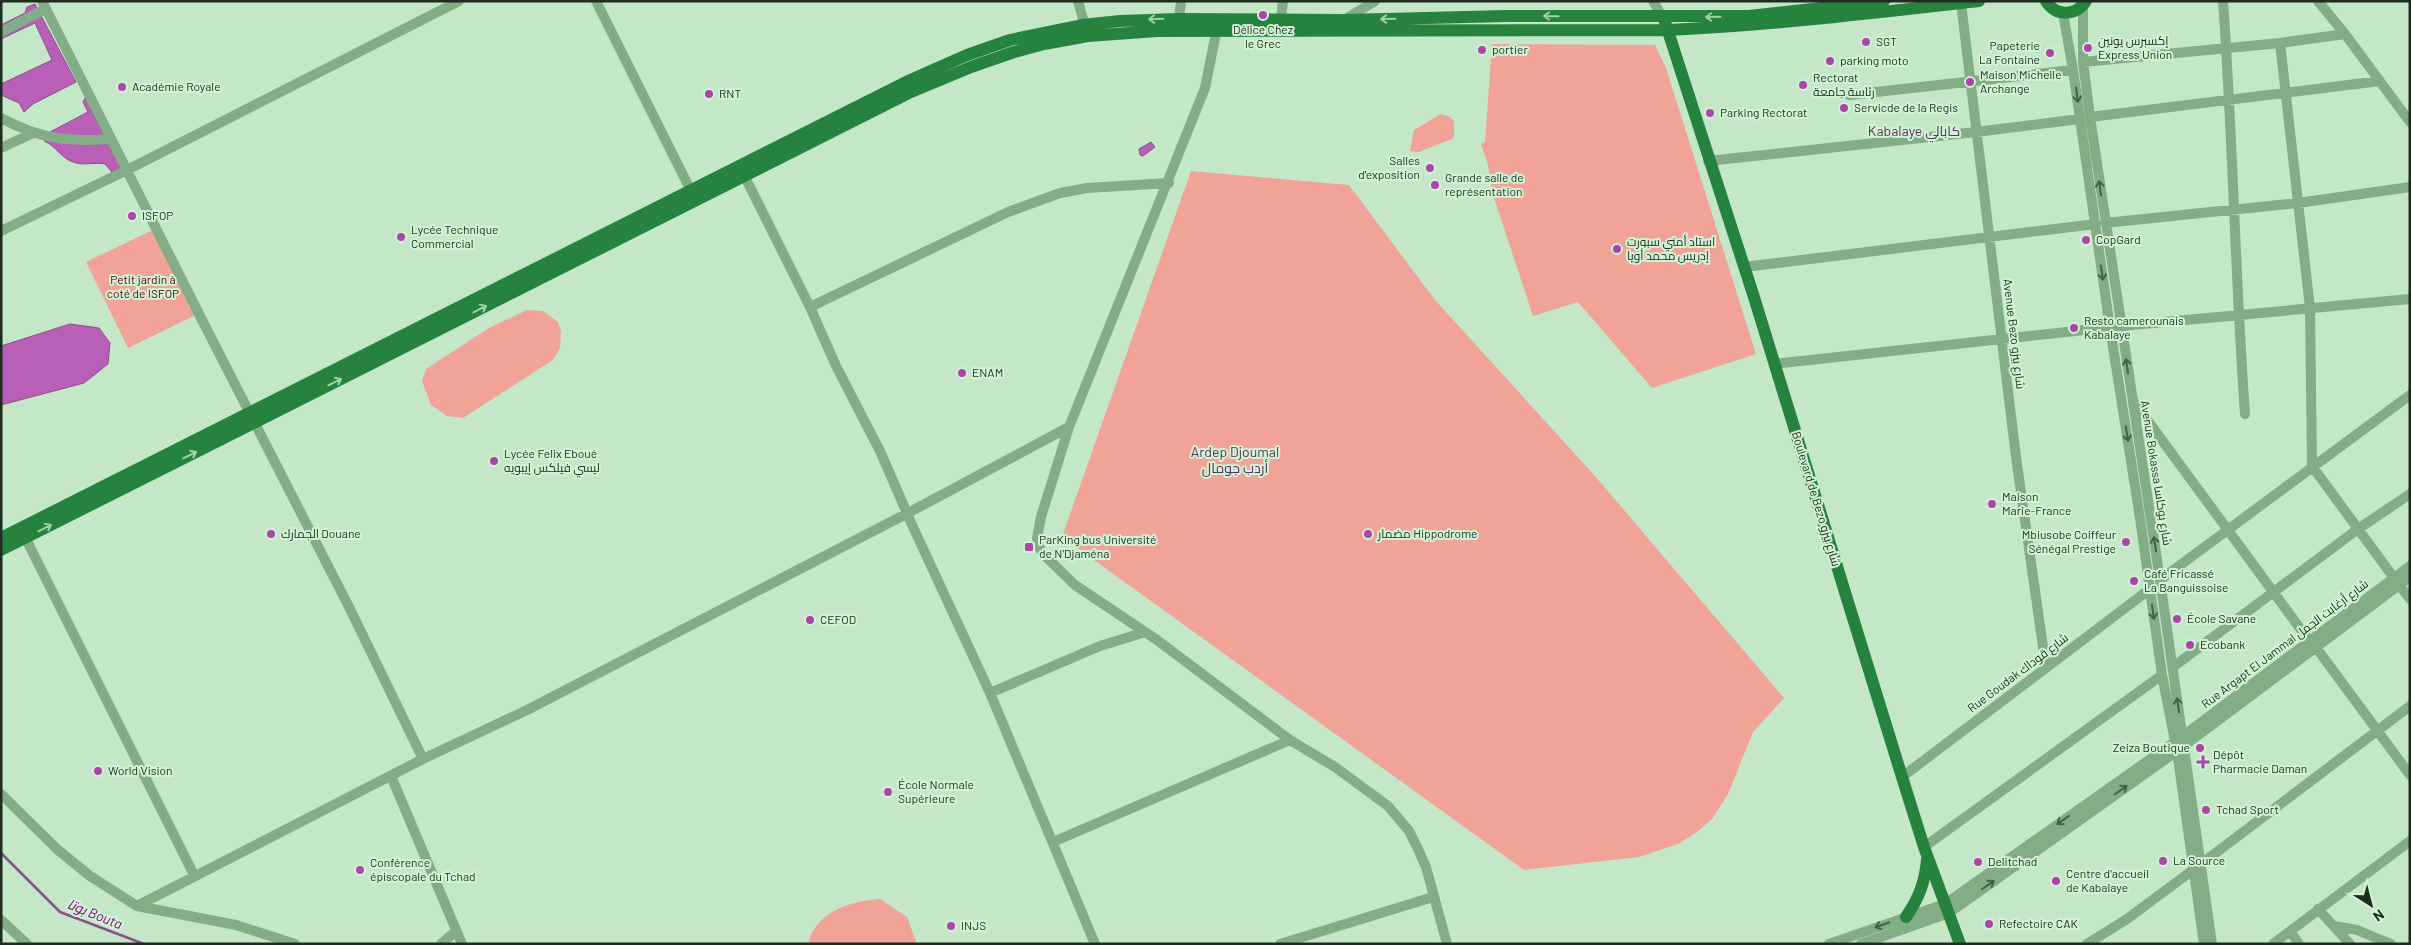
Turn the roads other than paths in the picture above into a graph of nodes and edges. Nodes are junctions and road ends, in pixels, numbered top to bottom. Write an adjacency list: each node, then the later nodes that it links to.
1 (459, 1): 48 (street)
2 (596, 1): 52 (street)
3 (1078, 1): 25 (street)
4 (1181, 1): 22 (street)
5 (1283, 1): 20 (street)
6 (1375, 1): 23 (street)
7 (1653, 1): 21 (street)
8 (1884, 1): 21 (main road, one-way to 21)
9 (1979, 1): 14 (main road)
10 (2046, 1): 17 (main road)
11 (2223, 1): 31 (street)
12 (2318, 1): 18 (street)
13 (2325, 1): 18 (street)
14 (1961, 3): 27 (main road); 36 (street, Avenue Bezo شارع بيزو)
15 (2085, 4): 17 (main road); 33 (street, Avenue Bokassa شارع بوكاسا)
16 (44, 5): 28 (street); 45 (street)
17 (2063, 13): 34 (street, Avenue Bokassa شارع بوكاسا)
18 (2328, 13): 29 (street)
19 (1507, 16): 21 (main road, one-way to 19); 23 (main road, one-way to 23); 26 (main road)
20 (1281, 18): 23 (main road); 24 (main road)
21 (1663, 18): 27 (main road, Boulevard de Bezo شارع بيزو)
22 (1179, 19): 24 (main road); 25 (main road, one-way to 25)
23 (1344, 20)
24 (1218, 25): 25 (main road); 26 (main road); 50 (street)
25 (1086, 30): 32 (main road)
26 (1507, 30): 27 (main road)
27 (1669, 30): 47 (main road, Boulevard de Bezo شارع بيزو)
28 (1, 32)
29 (2345, 34): 30 (street); 35 (street)
30 (2280, 43): 31 (street); 37 (street)
31 (2226, 48): 33 (street); 39 (street)
32 (969, 61): 49 (main road); 52 (main road)
33 (2083, 62): 41 (street, Avenue Bokassa شارع بوكاسا)
34 (2074, 70): 36 (street); 41 (street, Avenue Bokassa شارع بوكاسا, one-way to 41)
35 (2380, 81): 37 (street); 42 (street)
36 (1970, 82): 38 (street); 43 (street, Avenue Bezo شارع بيزو)
37 (2286, 94): 39 (street); 53 (street)
38 (1849, 95)
39 (2230, 101): 41 (street); 54 (street)
40 (1, 118): 44 (street)
41 (2085, 118): 43 (street); 55 (street, Avenue Bokassa شارع بوكاسا)
42 (2410, 122)
43 (1976, 132): 47 (street); 57 (street, Avenue Bezo شارع بيزو)
44 (31, 134): 45 (street); 46 (street)
45 (111, 138): 48 (street)
46 (1, 148)
47 (1708, 160): 58 (main road, Boulevard de Bezo شارع بيزو)
48 (127, 170): 56 (street); 70 (street)
49 (745, 177): 52 (main road); 60 (street)
50 (1169, 183): 60 (street); 71 (street)
51 (2410, 187): 53 (street)
52 (693, 195): 70 (main road)
53 (2298, 203): 54 (street); 61 (street)
54 (2233, 210): 55 (street); 62 (street)
55 (2100, 223): 57 (street); 63 (street, Avenue Bokassa شارع بوكاسا); 64 (street, Avenue Bokassa شارع بوكاسا, one-way to 64)
56 (1, 231)
57 (1989, 237): 58 (street); 65 (street, Avenue Bezo شارع بيزو)
58 (1744, 267): 66 (main road, Boulevard de Bezo شارع بيزو)
59 (2410, 299): 61 (street)
60 (810, 307): 74 (street)
61 (2310, 308): 62 (street); 72 (street)
62 (2240, 317): 63 (street); 69 (street)
63 (2121, 326): 64 (street); 68 (street, Avenue Bokassa شارع بوكاسا, one-way to 63)
64 (2110, 328): 65 (street); 84 (street, Avenue Bokassa شارع بوكاسا, one-way to 84)
65 (2002, 339): 66 (street); 89 (street, Avenue Bezo شارع بيزو)
66 (1774, 364): 100 (main road, Boulevard de Bezo شارع بيزو)
67 (2410, 395): 72 (street)
68 (2132, 400): 75 (street); 82 (street, Avenue Bokassa شارع بوكاسا, one-way to 68)
69 (2245, 414)
70 (253, 417): 77 (main road); 97 (street)
71 (1069, 427): 74 (street); 87 (street)
72 (2312, 466): 75 (street); 76 (street)
73 (2410, 494): 76 (street)
74 (908, 513): 92 (street); 97 (street)
75 (2227, 529): 82 (street); 85 (street)
76 (2358, 529): 83 (street); 85 (street)
77 (22, 533): 78 (main road); 79 (main road); 106 (street)
78 (1, 538)
79 (1, 550)
80 (2410, 566): 83 (street, Rue Argapt El Jammal شارع أرغابت الجمل)
81 (2410, 576): 83 (street, Rue Argapt El Jammal شارع أرغابت الجمل)
82 (2160, 580): 90 (street, Avenue Bokassa شارع بوكاسا)
83 (2397, 581): 86 (street); 88 (street, Rue Argapt El Jammal شارع أرغابت الجمل)
84 (2150, 589): 89 (street, Rue Goudak شارع قوداك); 91 (street, Avenue Bokassa شارع بوكاسا, one-way to 91)
85 (2273, 593): 88 (street); 90 (street)
86 (2410, 599)
87 (1145, 632): 92 (street); 95 (street)
88 (2313, 644): 94 (street); 96 (street, Rue Argapt El Jammal شارع أرغابت الجمل)
89 (2046, 668): 100 (street, Rue Goudak شارع قوداك)
90 (2173, 668): 96 (street, Avenue Bokassa شارع بوكاسا, one-way to 90)
91 (2162, 675): 96 (street, Avenue Bokassa شارع بوكاسا); 104 (street)
92 (990, 693): 103 (street)
93 (2410, 706): 94 (street)
94 (2376, 731): 98 (street); 105 (street)
95 (1290, 740): 103 (street); 107 (street)
96 (2179, 743): 105 (street, Avenue Bokassa شارع بوكاسا); 109 (street, Rue Argapt El Jammal شارع أرغابت الجمل)
97 (423, 759): 99 (street)
98 (2410, 775)
99 (391, 776): 106 (street); 114 (street)
100 (1902, 777): 104 (main road, Boulevard de Bezo شارع بيزو)
101 (1, 794): 108 (street)
102 (2410, 840): 110 (street)
103 (1052, 842): 120 (street)
104 (1926, 852): 109 (main road, Boulevard de Bezo شارع بيزو); 111 (main road)
105 (2197, 867): 126 (street); 127 (street, Avenue Bokassa شارع بوكاسا); 128 (street, Avenue Bokassa شارع بوكاسا)
106 (194, 875): 108 (street)
107 (1433, 897): 121 (street); 122 (street)
108 (137, 906): 117 (street)
109 (1947, 908): 111 (street); 124 (street); 125 (main road, Boulevard de Bezo شارع بيزو)
110 (2318, 909): 113 (street); 115 (street)
111 (1906, 917): 123 (street, one-way to 123)
112 (1, 920): 116 (street)
113 (2334, 926): 131 (street); 132 (street)
114 (456, 930): 118 (street); 119 (street)
115 (2290, 930): 129 (street); 130 (street)
116 (27, 944)
117 (295, 944)
118 (441, 944)
119 (462, 944)
120 (1095, 944)
121 (1280, 944)
122 (1446, 944)
123 (1829, 944)
124 (1860, 944)
125 (1960, 944)
126 (2088, 944)
127 (2204, 944)
128 (2212, 944)
129 (2273, 944)
130 (2299, 944)
131 (2350, 944)
132 (2391, 944)

